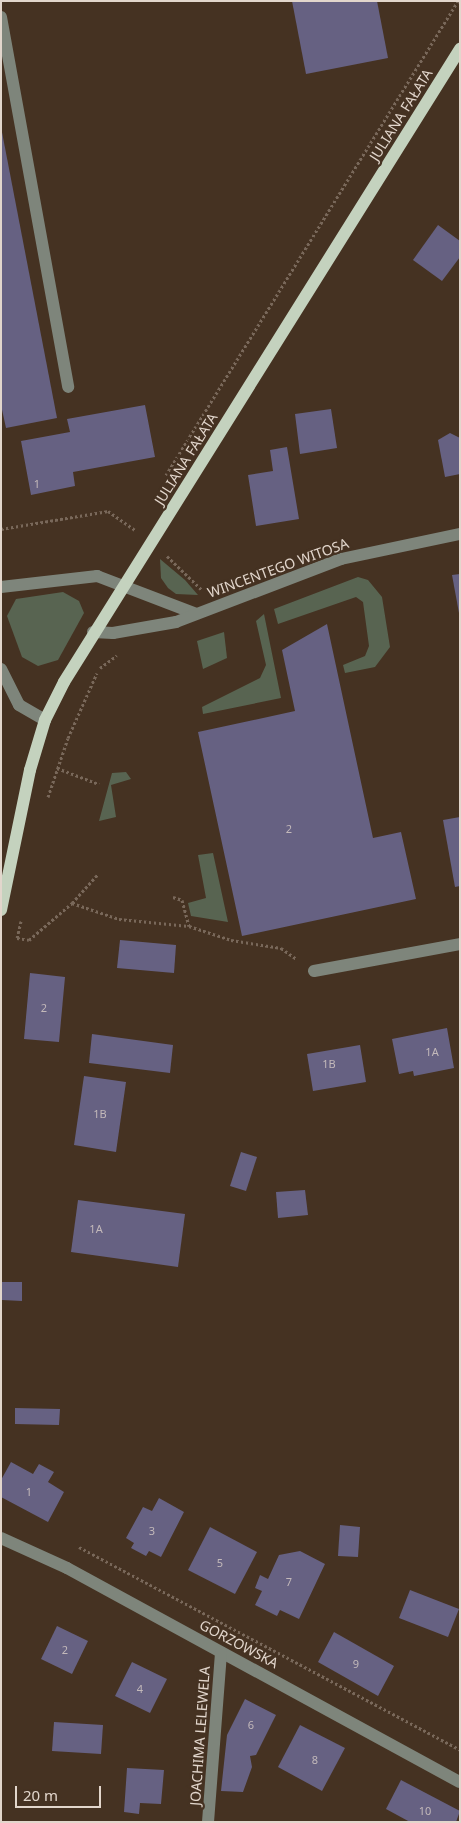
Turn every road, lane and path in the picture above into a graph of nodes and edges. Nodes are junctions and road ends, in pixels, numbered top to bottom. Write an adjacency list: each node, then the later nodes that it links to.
1 (458, 1): 5 (path)
2 (1, 17): 4 (street)
3 (460, 49): 10 (main road, JULIANA FAŁATA)
4 (68, 386)
5 (163, 482)
6 (138, 521): 8 (path)
7 (1, 529): 8 (path)
8 (133, 529): 10 (path)
9 (460, 534): 13 (street, WINCENTEGO WITOSA)
10 (152, 542): 11 (main road, JULIANA FAŁATA); 13 (path)
11 (122, 585): 12 (street); 14 (street); 15 (main road, JULIANA FAŁATA)
12 (1, 587)
13 (218, 608): 14 (street, WINCENTEGO WITOSA)
14 (194, 613): 15 (street, WINCENTEGO WITOSA)
15 (93, 632): 18 (main road, JULIANA FAŁATA)
16 (121, 654): 19 (path)
17 (1, 669): 18 (street)
18 (46, 720): 25 (main road, JULIANA FAŁATA)
19 (57, 768): 20 (path); 21 (path)
20 (99, 784)
21 (46, 804)
22 (98, 874): 24 (path)
23 (173, 897): 27 (path)
24 (72, 903): 26 (path); 27 (path)
25 (1, 910)
26 (23, 910)
27 (189, 926): 29 (path)
28 (460, 944): 29 (street)
29 (314, 971)
30 (1, 1538): 32 (street, GORZOWSKA)
31 (79, 1547): 33 (path)
32 (221, 1652): 34 (street, GORZOWSKA); 35 (street, JOACHIMA LELEWELA)
33 (460, 1750)
34 (460, 1782)
35 (208, 1822)

